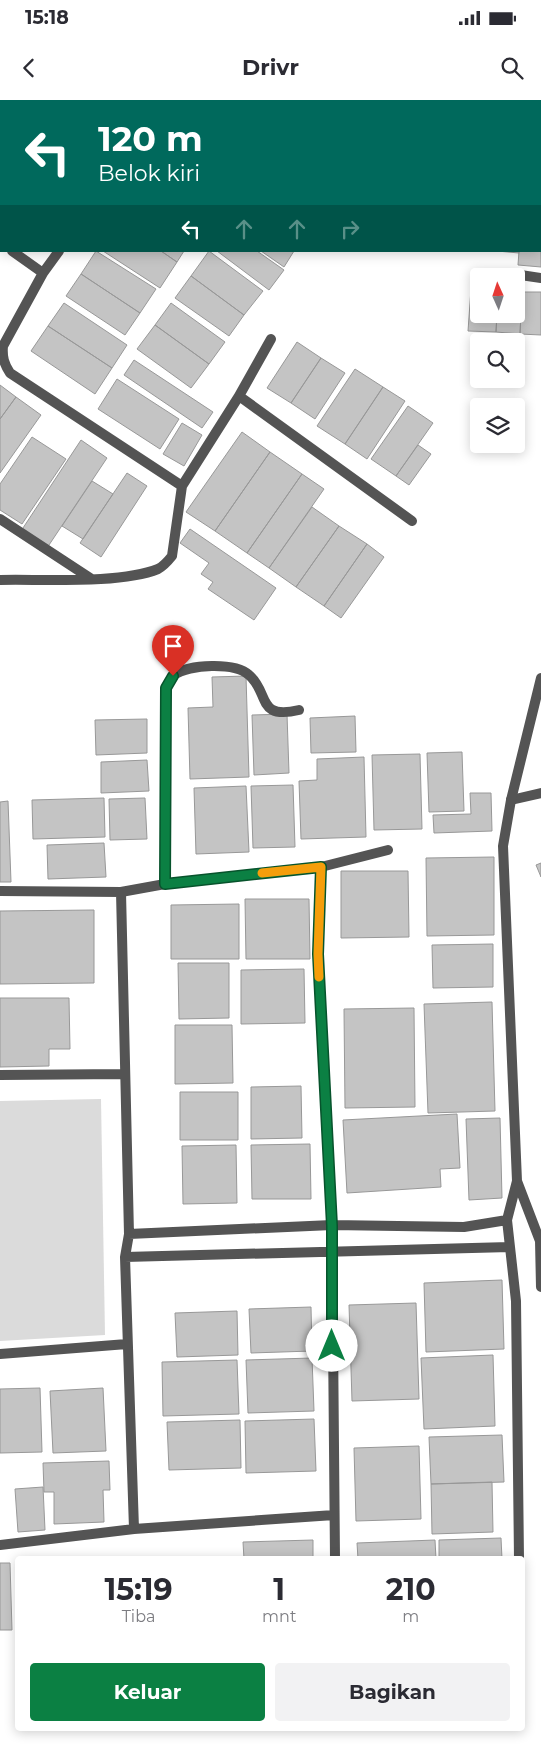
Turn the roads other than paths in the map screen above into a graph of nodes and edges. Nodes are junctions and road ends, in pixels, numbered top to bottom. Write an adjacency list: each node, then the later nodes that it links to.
1 (13, 252): 3 (street)
2 (58, 252): 3 (street)
3 (43, 273): 8 (street)
4 (525, 276): 5 (street)
5 (541, 278)
6 (271, 339): 7 (street)
7 (239, 396): 8 (street); 10 (street)
8 (182, 486): 11 (street)
9 (0, 519): 11 (street)
10 (412, 521)
11 (91, 578): 12 (street)
12 (0, 580)
13 (541, 678): 16 (street)
14 (299, 710): 19 (street)
15 (541, 793): 16 (street)
16 (511, 800): 24 (street)
17 (388, 850): 18 (street)
18 (321, 867): 19 (street); 26 (street)
19 (165, 884): 21 (street)
20 (0, 891): 21 (street)
21 (121, 892): 22 (street)
22 (125, 1074): 23 (street); 27 (street)
23 (0, 1075)
24 (517, 1181): 25 (street); 28 (street)
25 (507, 1220): 26 (street); 29 (street)
26 (332, 1226): 27 (street); 30 (street)
27 (129, 1234): 31 (street)
28 (540, 1241): 32 (street)
29 (510, 1247): 30 (street); 39 (street)
30 (332, 1252): 31 (street); 35 (street)
31 (125, 1257): 33 (street)
32 (541, 1287)
33 (127, 1344): 34 (street); 36 (street)
34 (0, 1354)
35 (334, 1515): 36 (street); 38 (street)
36 (134, 1529): 37 (street)
37 (0, 1544)
38 (335, 1556)
39 (519, 1556)

